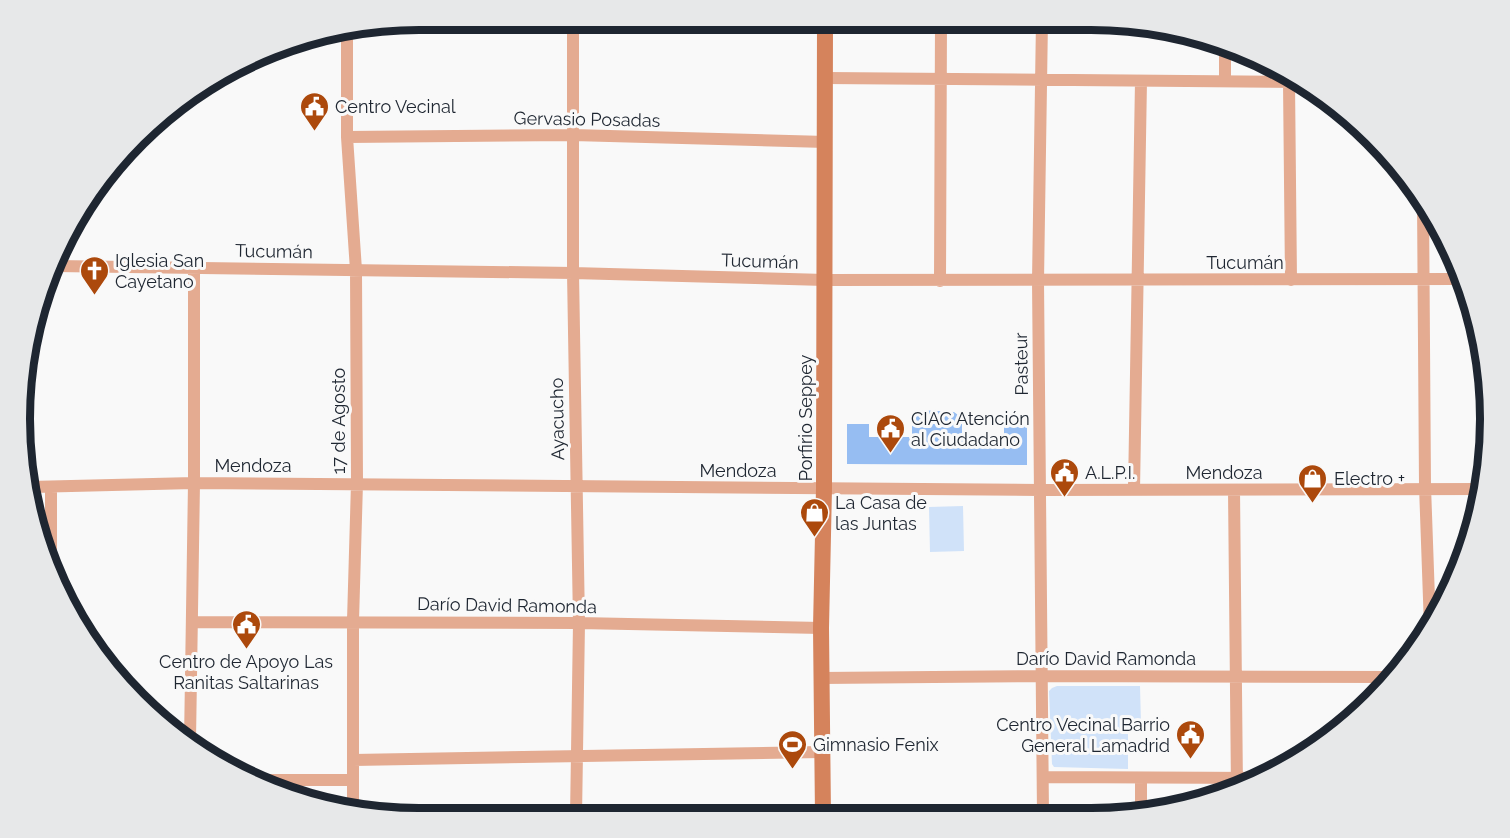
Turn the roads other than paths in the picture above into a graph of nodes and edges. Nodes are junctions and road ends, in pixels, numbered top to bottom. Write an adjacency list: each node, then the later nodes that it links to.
1 (573, 30): 14 (street, Ayacucho)
2 (825, 30): 7 (main road, Porfirio Seppey)
3 (941, 30): 8 (street)
4 (1042, 30): 9 (street, Pasteur)
5 (347, 36): 15 (street, 17 de Agosto)
6 (1225, 54): 11 (street)
7 (826, 78): 8 (street); 16 (main road, Porfirio Seppey)
8 (941, 79): 9 (street); 27 (street)
9 (1041, 80): 10 (street); 28 (street, Pasteur)
10 (1141, 81): 11 (street); 25 (street)
11 (1225, 81): 12 (street)
12 (1286, 82)
13 (1289, 84): 26 (street)
14 (573, 135): 15 (street, Gervasio Posadas); 16 (street, Gervasio Posadas); 21 (street, Ayacucho)
15 (347, 137): 20 (street, 17 de Agosto)
16 (826, 142): 24 (main road, Porfirio Seppey)
17 (1423, 217): 22 (street)
18 (62, 266): 19 (street, Tucumán)
19 (194, 267): 20 (street, Tucumán); 29 (street)
20 (356, 270): 21 (street, Tucumán); 30 (street, 17 de Agosto)
21 (573, 273): 24 (street, Tucumán); 33 (street, Ayacucho)
22 (1424, 279): 23 (street, Tucumán); 26 (street, Tucumán); 35 (street)
23 (1453, 279)
24 (825, 280): 27 (street, Tucumán); 34 (main road, Porfirio Seppey)
25 (1138, 280): 26 (street, Tucumán); 28 (street, Tucumán); 38 (street)
26 (1291, 280)
27 (940, 281): 28 (street, Tucumán)
28 (1038, 281): 37 (street, Pasteur)
29 (194, 483): 30 (street, Mendoza); 32 (street, Mendoza); 43 (street)
30 (357, 483): 33 (street, Mendoza); 42 (street, 17 de Agosto)
31 (36, 487): 32 (street, Mendoza)
32 (51, 487): 40 (street)
33 (577, 488): 34 (street, Mendoza); 44 (street, Ayacucho)
34 (824, 488): 37 (street, Mendoza); 45 (main road, Porfirio Seppey)
35 (1425, 489): 36 (street, Mendoza); 39 (street, Mendoza); 41 (street)
36 (1474, 489)
37 (1040, 490): 38 (street, Mendoza); 46 (street, Pasteur)
38 (1134, 490): 39 (street, Mendoza)
39 (1234, 490): 47 (street)
40 (51, 544)
41 (1429, 611)
42 (353, 621): 43 (street, Darío David Ramonda); 44 (street, Darío David Ramonda); 53 (street, 17 de Agosto)
43 (192, 622): 50 (street)
44 (579, 623): 45 (street, Darío David Ramonda); 52 (street, Ayacucho)
45 (820, 628): 49 (main road, Porfirio Seppey)
46 (1041, 676): 47 (street, Darío David Ramonda); 49 (street, Darío David Ramonda); 54 (street, Pasteur)
47 (1234, 676): 48 (street, Darío David Ramonda); 56 (street)
48 (1381, 677)
49 (821, 678): 51 (main road, Porfirio Seppey)
50 (190, 733)
51 (821, 752): 52 (street); 63 (main road, Porfirio Seppey)
52 (577, 756): 53 (street); 62 (street, Ayacucho)
53 (352, 759): 58 (street, 17 de Agosto)
54 (1043, 777): 55 (street); 64 (street, Pasteur)
55 (1141, 778): 59 (street); 61 (street)
56 (1237, 779)
57 (275, 780): 58 (street)
58 (352, 780): 60 (street, 17 de Agosto)
59 (1228, 783)
60 (353, 803)
61 (1141, 805)
62 (576, 808)
63 (823, 808)
64 (1043, 808)

